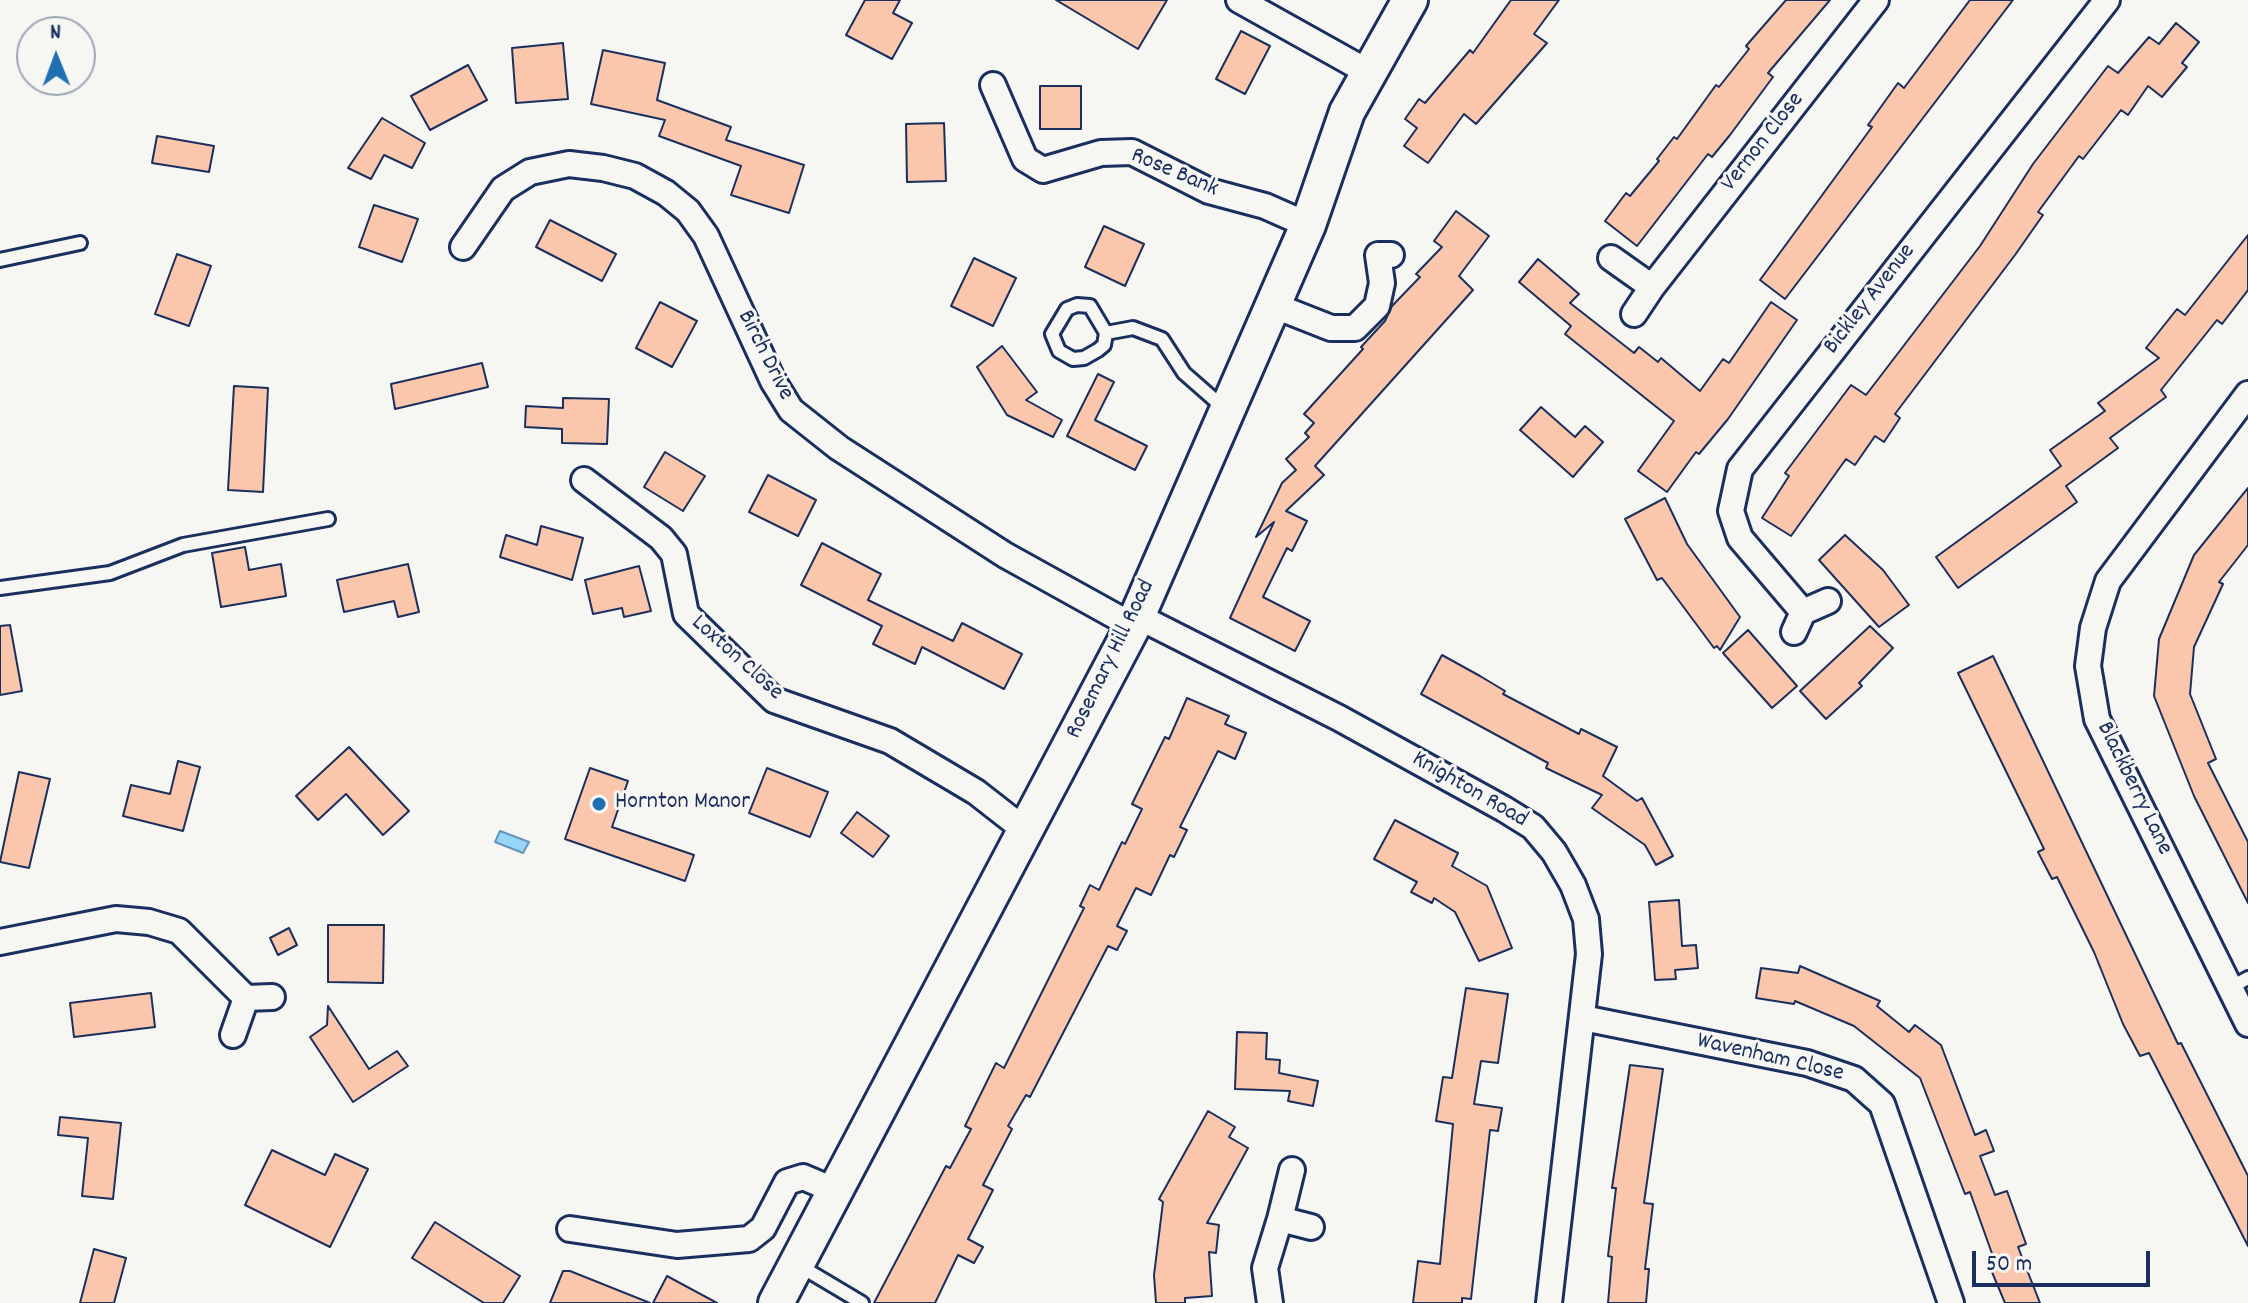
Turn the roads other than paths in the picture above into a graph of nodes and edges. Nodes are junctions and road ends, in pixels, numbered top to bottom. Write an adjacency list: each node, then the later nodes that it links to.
1 (1239, 0): 5 (street)
2 (1410, 0): 5 (main road, Rosemary Hill Road)
3 (1876, 0): 13 (street, Vernon Close)
4 (2107, 0): 22 (street, Bickley Avenue)
5 (1368, 72): 7 (main road, Rosemary Hill Road)
6 (993, 85): 7 (street, Rose Bank)
7 (1308, 225): 14 (main road, Rosemary Hill Road)
8 (476, 241): 23 (street, Birch Drive)
9 (80, 243): 12 (lane)
10 (1391, 255): 14 (street)
11 (1611, 258): 13 (street)
12 (0, 260)
13 (1652, 287): 15 (street, Vernon Close)
14 (1270, 304): 18 (main road, Rosemary Hill Road)
15 (1634, 314)
16 (1106, 333): 16 (lane); 18 (lane)
17 (2248, 394): 26 (street, Blackberry Lane)
18 (1225, 409): 23 (main road, Rosemary Hill Road)
19 (584, 480): 24 (street, Loxton Close)
20 (328, 519): 21 (lane)
21 (0, 588)
22 (1828, 601)
23 (1135, 621): 24 (main road, Rosemary Hill Road); 29 (street, Knighton Road)
24 (1026, 831): 33 (main road, Rosemary Hill Road)
25 (0, 942): 28 (street)
26 (2239, 983): 30 (street, Blackberry Lane)
27 (272, 997): 28 (street)
28 (246, 998): 31 (street)
29 (1583, 1018): 41 (street, Knighton Road); 42 (street, Wavenham Close)
30 (2248, 1024)
31 (233, 1035)
32 (1292, 1170): 34 (street)
33 (836, 1191): 36 (street); 37 (main road, Rosemary Hill Road)
34 (1280, 1219): 35 (street); 40 (street)
35 (1311, 1227)
36 (570, 1229)
37 (797, 1264): 38 (main road, Rosemary Hill Road); 39 (lane)
38 (776, 1303)
39 (862, 1303)
40 (1270, 1303)
41 (1549, 1303)
42 (1951, 1303)

